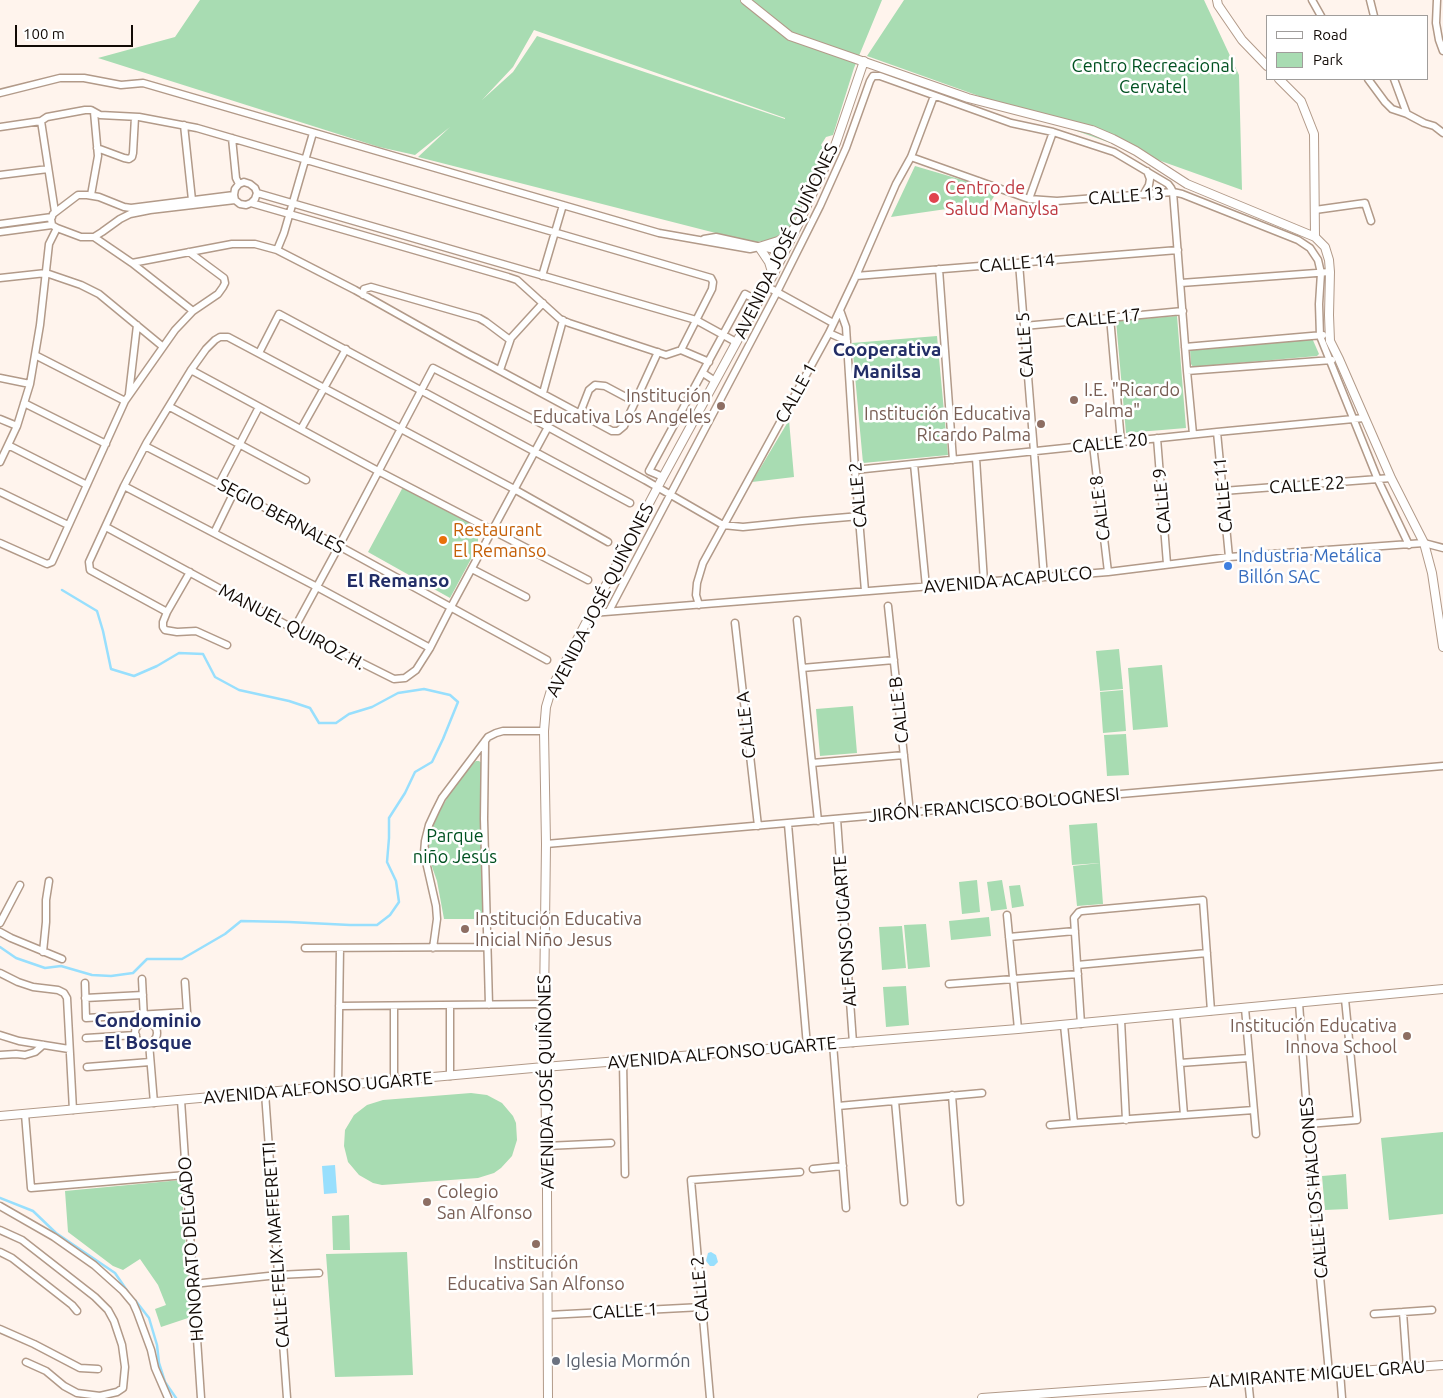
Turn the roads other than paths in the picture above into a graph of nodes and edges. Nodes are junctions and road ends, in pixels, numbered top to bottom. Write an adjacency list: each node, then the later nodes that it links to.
1 (745, 0): 9 (street)
2 (1217, 0): 10 (street)
3 (1312, 0): 6 (street)
4 (1370, 0): 7 (street)
5 (1437, 0): 8 (street)
6 (1320, 15)
7 (1374, 15)
8 (1443, 51)
9 (864, 61): 48 (street, AVENIDA JOSÉ QUIÑONES); 53 (street)
10 (1266, 65)
11 (1281, 80): 43 (street)
12 (1369, 80): 17 (street)
13 (1394, 80): 17 (street)
14 (0, 93): 23 (street)
15 (934, 96): 22 (street); 27 (street, CALLE 1); 71 (street)
16 (94, 112): 18 (street); 19 (street); 26 (street)
17 (1407, 114): 24 (street)
18 (135, 117): 20 (street); 26 (street)
19 (41, 122): 21 (street); 29 (street)
20 (184, 125): 25 (street); 39 (street)
21 (0, 127)
22 (1053, 132): 30 (street); 38 (street)
23 (314, 133): 28 (street); 42 (street)
24 (1443, 133)
25 (232, 138): 28 (street); 32 (street)
26 (97, 148): 36 (street)
27 (911, 157): 38 (street, CALLE 13); 67 (street, CALLE 1)
28 (306, 160): 41 (street); 51 (street)
29 (48, 169): 31 (street); 44 (street)
30 (1147, 172): 33 (street); 35 (street)
31 (0, 175)
32 (239, 184): 34 (street); 37 (street)
33 (1173, 192): 35 (street, CALLE 13); 56 (street); 64 (street, CALLE 13)
34 (256, 193): 40 (street); 41 (street)
35 (1144, 194): 38 (street, CALLE 13)
36 (91, 195): 39 (street); 44 (street)
37 (235, 197): 39 (street); 40 (street); 52 (street)
38 (1030, 199)
39 (192, 200)
40 (251, 203): 45 (street)
41 (292, 204): 45 (street); 66 (street)
42 (563, 205): 51 (street); 54 (street)
43 (1315, 210): 46 (street); 53 (street)
44 (54, 214): 47 (street); 49 (street)
45 (289, 214): 55 (street); 74 (street)
46 (1371, 221)
47 (0, 224)
48 (798, 225): 54 (street); 58 (street, AVENIDA JOSÉ QUIÑONES)
49 (55, 227): 50 (street); 52 (street); 63 (street)
50 (0, 232)
51 (555, 232): 66 (street); 80 (street)
52 (94, 236): 59 (street)
53 (1315, 237): 62 (street)
54 (759, 247): 58 (street); 65 (street)
55 (277, 250): 57 (street); 72 (street)
56 (1178, 250): 60 (street, CALLE 14); 69 (street)
57 (189, 252): 59 (street); 76 (street)
58 (784, 252): 65 (street, AVENIDA JOSÉ QUIÑONES)
59 (132, 263): 76 (street)
60 (1018, 263): 61 (street, CALLE 14); 83 (street, CALLE 5)
61 (939, 270): 67 (street, CALLE 14); 136 (street)
62 (1330, 272): 64 (street); 85 (street)
63 (46, 273): 68 (street); 82 (street); 97 (street)
64 (1321, 273): 69 (street); 87 (street)
65 (773, 275): 70 (street, AVENIDA JOSÉ QUIÑONES)
66 (542, 276): 80 (street)
67 (856, 276): 75 (street, CALLE 1)
68 (0, 278)
69 (1181, 283): 77 (street)
70 (766, 286): 71 (street); 73 (street, AVENIDA JOSÉ QUIÑONES)
71 (777, 292): 81 (street); 153 (street)
72 (363, 295): 88 (street); 102 (street)
73 (758, 301): 86 (street); 90 (street, AVENIDA JOSÉ QUIÑONES)
74 (543, 303): 79 (street); 88 (street)
75 (840, 310): 81 (street, CALLE 1); 89 (street, CALLE 2)
76 (194, 311): 91 (street)
77 (1183, 311): 78 (street, CALLE 17); 92 (street)
78 (1110, 317): 83 (street, CALLE 17); 127 (street)
79 (563, 320): 95 (street); 110 (street)
80 (696, 320): 86 (street); 94 (street)
81 (834, 323): 84 (street, CALLE 1)
82 (137, 325): 91 (street); 111 (street)
83 (1024, 326): 133 (street, CALLE 5)
84 (828, 333): 89 (street); 157 (street, CALLE 1)
85 (1329, 335): 87 (street); 98 (street)
86 (723, 336): 90 (street); 100 (street)
87 (1320, 336): 92 (street); 99 (street)
88 (510, 340): 102 (street)
89 (846, 341): 139 (street, CALLE 2)
90 (736, 342): 106 (street, AVENIDA JOSÉ QUIÑONES)
91 (162, 346): 111 (street)
92 (1185, 347): 103 (street)
93 (346, 349): 96 (street); 108 (street); 109 (street)
94 (681, 350): 95 (street); 100 (street)
95 (658, 352): 112 (street)
96 (258, 353): 101 (street); 108 (street)
97 (34, 355): 107 (street); 111 (street)
98 (1339, 359): 99 (street); 117 (street)
99 (1330, 360): 103 (street); 119 (street)
100 (709, 362): 104 (street)
101 (191, 370): 114 (street); 115 (street)
102 (500, 370): 110 (street)
103 (1186, 371): 125 (street)
104 (703, 373): 106 (street); 141 (street)
105 (0, 378): 107 (street)
106 (715, 381): 141 (street, AVENIDA JOSÉ QUIÑONES)
107 (30, 384): 113 (street)
108 (323, 388): 122 (street); 123 (street)
109 (422, 390): 121 (street); 123 (street); 134 (street)
110 (543, 393): 116 (street)
111 (127, 398): 128 (street)
112 (635, 402): 116 (street); 116 (street)
113 (24, 403): 120 (street); 128 (street)
114 (170, 406): 129 (street); 132 (street)
115 (259, 407): 122 (street); 129 (street)
116 (580, 413)
117 (1364, 418): 119 (street, CALLE 20); 142 (street)
118 (0, 419): 120 (street)
119 (1354, 419): 124 (street, CALLE 20); 144 (street)
120 (18, 426): 130 (street)
121 (548, 427): 134 (street, MANUEL QUIROZ H.); 148 (street)
122 (301, 429): 140 (street)
123 (401, 429): 140 (street); 149 (street)
124 (1217, 432): 125 (street, CALLE 20); 150 (street, CALLE 11)
125 (1193, 434): 126 (street, CALLE 20)
126 (1157, 438): 127 (street, CALLE 20); 168 (street, CALLE 9)
127 (1121, 442): 131 (street, CALLE 20)
128 (106, 444): 146 (street)
129 (239, 444): 143 (street); 145 (street)
130 (8, 445): 137 (street); 146 (street)
131 (1093, 445): 133 (street, CALLE 20); 171 (street, CALLE 8)
132 (146, 446): 145 (street, SEGIO BERNALES); 147 (street)
133 (1033, 451): 135 (street, CALLE 20); 172 (street, CALLE 5)
134 (534, 452): 149 (street, MANUEL QUIROZ H.); 154 (street)
135 (976, 458): 136 (street, CALLE 20); 174 (street)
136 (953, 460): 138 (street, CALLE 20)
137 (0, 462)
138 (914, 464): 139 (street, CALLE 20); 175 (street)
139 (855, 470): 155 (street, CALLE 2)
140 (378, 471): 159 (street); 165 (street)
141 (663, 478): 148 (street, AVENIDA JOSÉ QUIÑONES)
142 (1391, 478): 144 (street, CALLE 22); 164 (street)
143 (306, 480)
144 (1378, 480): 150 (street, CALLE 22); 163 (street)
145 (219, 484): 152 (street, SEGIO BERNALES)
146 (87, 485): 156 (street)
147 (124, 486): 158 (street); 160 (street)
148 (658, 487): 153 (street); 184 (street, AVENIDA JOSÉ QUIÑONES)
149 (514, 489): 159 (street, MANUEL QUIROZ H.); 161 (street)
150 (1223, 490): 167 (street, CALLE 11)
151 (0, 492): 156 (street)
152 (234, 492): 160 (street); 165 (street, SEGIO BERNALES)
153 (671, 495): 157 (street); 183 (street)
154 (630, 503)
155 (860, 516): 157 (street); 177 (street, CALLE 2)
156 (68, 525): 162 (street)
157 (723, 525): 179 (street, CALLE 1)
158 (106, 527): 170 (street, MANUEL QUIROZ H.); 182 (street)
159 (492, 530): 169 (street, MANUEL QUIROZ H.); 173 (street)
160 (214, 533): 176 (street)
161 (608, 542)
162 (0, 543)
163 (1409, 544): 164 (street, AVENIDA ACAPULCO); 167 (street, AVENIDA ACAPULCO)
164 (1424, 544): 166 (street, AVENIDA ACAPULCO); 189 (street)
165 (339, 546): 176 (street); 181 (street, SEGIO BERNALES)
166 (1443, 548)
167 (1229, 558): 168 (street, AVENIDA ACAPULCO)
168 (1168, 564): 171 (street, AVENIDA ACAPULCO)
169 (472, 569): 178 (street); 181 (street, MANUEL QUIROZ H.)
170 (190, 572): 182 (street); 187 (street, MANUEL QUIROZ H.)
171 (1108, 572): 172 (street, AVENIDA ACAPULCO)
172 (1044, 577): 174 (street, AVENIDA ACAPULCO)
173 (588, 580)
174 (984, 582): 175 (street, AVENIDA ACAPULCO)
175 (926, 586): 177 (street, AVENIDA ACAPULCO)
176 (317, 587): 187 (street); 190 (street)
177 (865, 591): 179 (street, AVENIDA ACAPULCO)
178 (526, 597)
179 (699, 605): 183 (street, AVENIDA ACAPULCO)
180 (888, 606): 192 (street, CALLE B)
181 (451, 607): 190 (street, MANUEL QUIROZ H.); 191 (street, SEGIO BERNALES)
182 (167, 612): 188 (street)
183 (608, 612): 184 (street, AVENIDA ACAPULCO)
184 (592, 613): 194 (street, AVENIDA JOSÉ QUIÑONES)
185 (797, 620): 193 (street)
186 (735, 623): 203 (street, CALLE A)
187 (294, 629): 190 (street, MANUEL QUIROZ H.)
188 (228, 645)
189 (1443, 646)
190 (430, 648)
191 (547, 660)
192 (894, 660): 193 (street); 196 (street, CALLE B)
193 (802, 668): 197 (street)
194 (544, 731): 195 (street); 204 (street, AVENIDA JOSÉ QUIÑONES)
195 (485, 741): 212 (street); 215 (street)
196 (904, 755): 197 (street); 199 (street, CALLE B)
197 (812, 763): 201 (street)
198 (1443, 766): 199 (street, JIRÓN FRANCISCO BOLOGNESI)
199 (910, 813): 200 (street, JIRÓN FRANCISCO BOLOGNESI)
200 (837, 819): 201 (street, JIRÓN FRANCISCO BOLOGNESI); 249 (street, ALFONSO UGARTE)
201 (818, 821): 202 (street, JIRÓN FRANCISCO BOLOGNESI)
202 (788, 824): 203 (street, JIRÓN FRANCISCO BOLOGNESI); 253 (street)
203 (758, 826): 204 (street, JIRÓN FRANCISCO BOLOGNESI)
204 (546, 844): 232 (street, AVENIDA JOSÉ QUIÑONES)
205 (49, 881): 216 (street)
206 (20, 885): 208 (street)
207 (1007, 915): 211 (street)
208 (0, 923)
209 (1075, 931): 211 (street); 217 (street); 219 (street)
210 (0, 932): 216 (street)
211 (1009, 937): 223 (street)
212 (488, 947): 215 (street); 234 (street)
213 (305, 948): 214 (street)
214 (340, 948): 215 (street); 235 (street)
215 (433, 948)
216 (43, 952): 218 (street)
217 (1207, 953): 219 (street); 238 (street)
218 (62, 958)
219 (1077, 965): 221 (street)
220 (0, 973): 254 (street)
221 (1078, 974): 223 (street); 243 (street)
222 (142, 979): 228 (street)
223 (1013, 979): 226 (street); 245 (street)
224 (185, 982): 239 (street)
225 (85, 983): 229 (street)
226 (949, 984)
227 (1443, 989): 230 (street, AVENIDA ALFONSO UGARTE)
228 (143, 995): 229 (street); 239 (street)
229 (85, 998): 239 (street)
230 (1345, 999): 231 (street, AVENIDA ALFONSO UGARTE); 279 (street)
231 (1299, 1003): 237 (street, AVENIDA ALFONSO UGARTE); 279 (street, CALLE LOS HALCONES)
232 (544, 1004): 234 (street); 261 (street, AVENIDA JOSÉ QUIÑONES)
233 (450, 1005): 234 (street); 236 (street); 262 (street)
234 (489, 1005)
235 (339, 1006): 236 (street); 264 (street)
236 (394, 1006): 263 (street)
237 (1245, 1008): 238 (street, AVENIDA ALFONSO UGARTE); 256 (street)
238 (1211, 1011): 240 (street, AVENIDA ALFONSO UGARTE)
239 (144, 1014): 242 (street)
240 (1176, 1015): 241 (street, AVENIDA ALFONSO UGARTE); 259 (street)
241 (1121, 1020): 243 (street, AVENIDA ALFONSO UGARTE); 277 (street)
242 (145, 1022): 247 (street); 250 (street)
243 (1081, 1024): 244 (street, AVENIDA ALFONSO UGARTE)
244 (1064, 1025): 245 (street, AVENIDA ALFONSO UGARTE); 278 (street)
245 (1018, 1029): 249 (street, AVENIDA ALFONSO UGARTE)
246 (0, 1035): 252 (street)
247 (136, 1035): 248 (street); 250 (street)
248 (86, 1038)
249 (853, 1042): 251 (street, AVENIDA ALFONSO UGARTE)
250 (149, 1043): 258 (street)
251 (833, 1044): 253 (street, AVENIDA ALFONSO UGARTE); 271 (street)
252 (42, 1045): 254 (street); 255 (street)
253 (807, 1046): 257 (street, AVENIDA ALFONSO UGARTE)
254 (69, 1050): 272 (street)
255 (0, 1055)
256 (1249, 1058): 259 (street); 273 (street)
257 (623, 1061): 261 (street, AVENIDA ALFONSO UGARTE); 287 (street)
258 (150, 1062): 260 (street); 270 (street)
259 (1180, 1062): 276 (street)
260 (88, 1067)
261 (544, 1067): 262 (street, AVENIDA ALFONSO UGARTE); 283 (street, AVENIDA JOSÉ QUIÑONES)
262 (450, 1076): 263 (street, AVENIDA ALFONSO UGARTE)
263 (394, 1081): 264 (street, AVENIDA ALFONSO UGARTE)
264 (338, 1086): 265 (street, AVENIDA ALFONSO UGARTE)
265 (265, 1092): 268 (street, AVENIDA ALFONSO UGARTE); 296 (street, CALLE FELIX MAFFERETTI)
266 (982, 1093): 267 (street)
267 (952, 1096): 269 (street); 290 (street)
268 (181, 1100): 270 (street, AVENIDA ALFONSO UGARTE); 288 (street, HONORATO DELGADO)
269 (895, 1101): 271 (street); 289 (street)
270 (154, 1102): 272 (street, AVENIDA ALFONSO UGARTE)
271 (838, 1106): 284 (street)
272 (73, 1110): 274 (street, AVENIDA ALFONSO UGARTE)
273 (1254, 1110): 276 (street); 281 (street)
274 (26, 1114): 275 (street, AVENIDA ALFONSO UGARTE); 288 (street)
275 (0, 1116)
276 (1184, 1116): 277 (street)
277 (1126, 1120): 278 (street)
278 (1074, 1124): 280 (street)
279 (1308, 1124): 309 (street, CALLE LOS HALCONES)
280 (1050, 1125)
281 (1256, 1134)
282 (611, 1142): 283 (street)
283 (546, 1146): 303 (street, AVENIDA JOSÉ QUIÑONES)
284 (843, 1166): 285 (street); 292 (street)
285 (813, 1169)
286 (800, 1172): 298 (street, CALLE 2)
287 (624, 1174)
288 (186, 1175): 297 (street, HONORATO DELGADO)
289 (904, 1202)
290 (960, 1202)
291 (0, 1206): 312 (street)
292 (846, 1208)
293 (0, 1230): 305 (street)
294 (0, 1252): 300 (street)
295 (318, 1273): 296 (street)
296 (278, 1275): 297 (street); 314 (street, CALLE FELIX MAFFERETTI)
297 (192, 1284): 313 (street, HONORATO DELGADO)
298 (702, 1307): 303 (street, CALLE 1); 316 (street, CALLE 2)
299 (1432, 1310): 301 (street)
300 (77, 1311)
301 (1403, 1312): 302 (street); 307 (street)
302 (1374, 1314)
303 (548, 1315): 315 (street, AVENIDA JOSÉ QUIÑONES)
304 (0, 1329): 308 (street)
305 (26, 1362)
306 (1443, 1365): 307 (street, ALMIRANTE MIGUEL GRAU)
307 (1407, 1368): 310 (street, ALMIRANTE MIGUEL GRAU)
308 (98, 1369)
309 (1330, 1372): 310 (street, ALMIRANTE MIGUEL GRAU); 311 (street, ALMIRANTE MIGUEL GRAU)
310 (1340, 1372): 319 (street)
311 (1248, 1379): 317 (street, ALMIRANTE MIGUEL GRAU); 318 (street)
312 (168, 1398)
313 (201, 1398)
314 (287, 1398)
315 (548, 1398)
316 (710, 1398)
317 (982, 1398)
318 (1250, 1398)
319 (1342, 1398)

